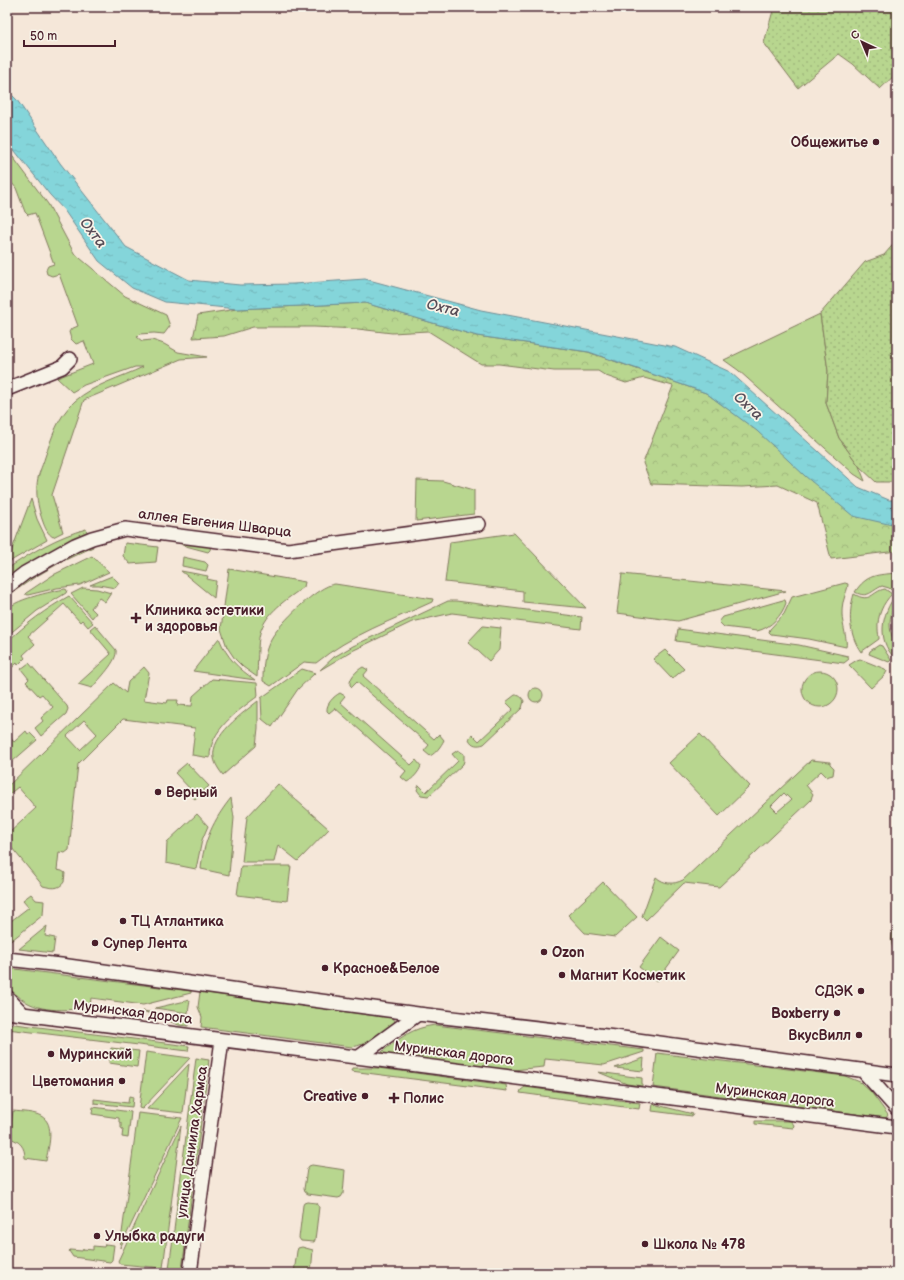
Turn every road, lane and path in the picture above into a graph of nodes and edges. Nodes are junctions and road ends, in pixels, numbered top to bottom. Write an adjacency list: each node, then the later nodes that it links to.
1 (70, 359): 2 (street)
2 (7, 389)
3 (479, 524): 4 (street, аллея Евгения Шварца)
4 (7, 587)
5 (7, 959): 9 (street)
6 (7, 997): 8 (street)
7 (7, 1012): 8 (street, Муринская дорога)
8 (23, 1014): 10 (street, Муринская дорога)
9 (418, 1014): 11 (street); 12 (street)
10 (222, 1040): 11 (street, Муринская дорога); 16 (street, улица Даниила Хармса)
11 (360, 1057): 15 (street, Муринская дорога)
12 (862, 1070): 13 (street); 14 (street)
13 (897, 1075)
14 (897, 1109)
15 (897, 1127)
16 (190, 1273)

